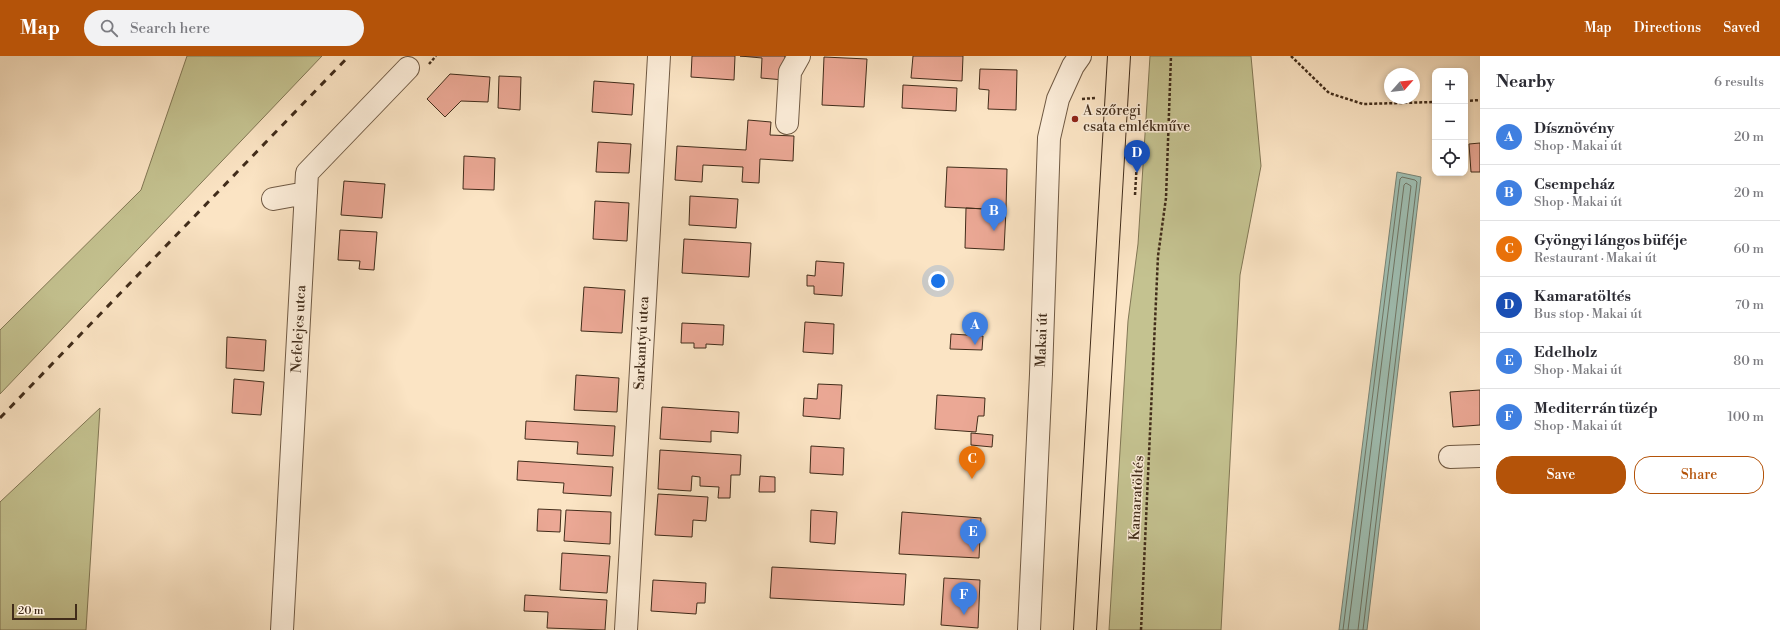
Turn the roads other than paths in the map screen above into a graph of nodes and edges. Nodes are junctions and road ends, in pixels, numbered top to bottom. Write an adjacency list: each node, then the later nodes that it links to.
1 (659, 56): 12 (street, Sarkantyú utca)
2 (799, 56): 6 (street)
3 (1080, 56): 13 (street, Makai út)
4 (1119, 56): 14 (main road)
5 (408, 68): 7 (street, Nefelejcs utca)
6 (787, 123)
7 (306, 193): 8 (street); 11 (street, Nefelejcs utca)
8 (273, 199)
9 (1480, 456): 10 (street)
10 (1450, 457)
11 (282, 630)
12 (626, 630)
13 (1029, 630)
14 (1085, 630)

